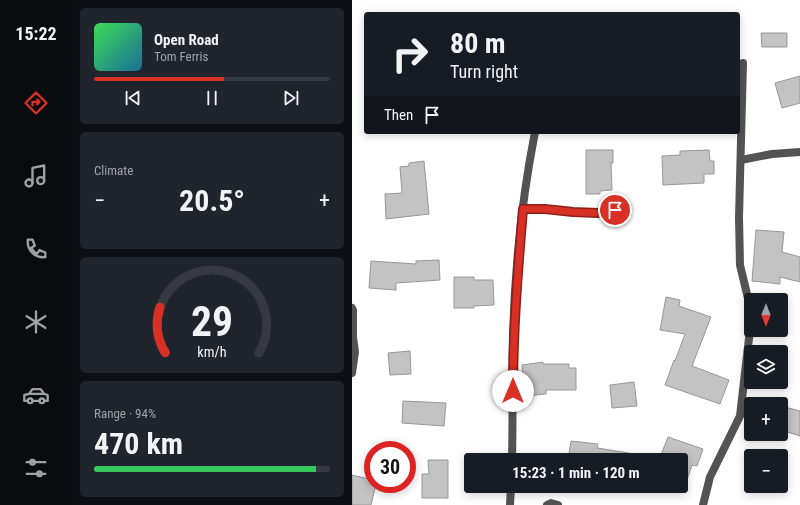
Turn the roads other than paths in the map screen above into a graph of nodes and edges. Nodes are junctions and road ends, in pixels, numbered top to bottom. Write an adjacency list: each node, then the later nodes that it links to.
1 (743, 63): 4 (street)
2 (535, 134): 5 (street)
3 (800, 152): 4 (street)
4 (741, 160): 7 (street)
5 (523, 209): 6 (street); 11 (street)
6 (615, 210)
7 (747, 293)
8 (352, 308): 10 (street)
9 (749, 337): 16 (street)
10 (352, 373)
11 (512, 453)
12 (511, 493): 13 (street)
13 (510, 505)
14 (547, 505): 15 (street)
15 (558, 505)
16 (703, 505)

